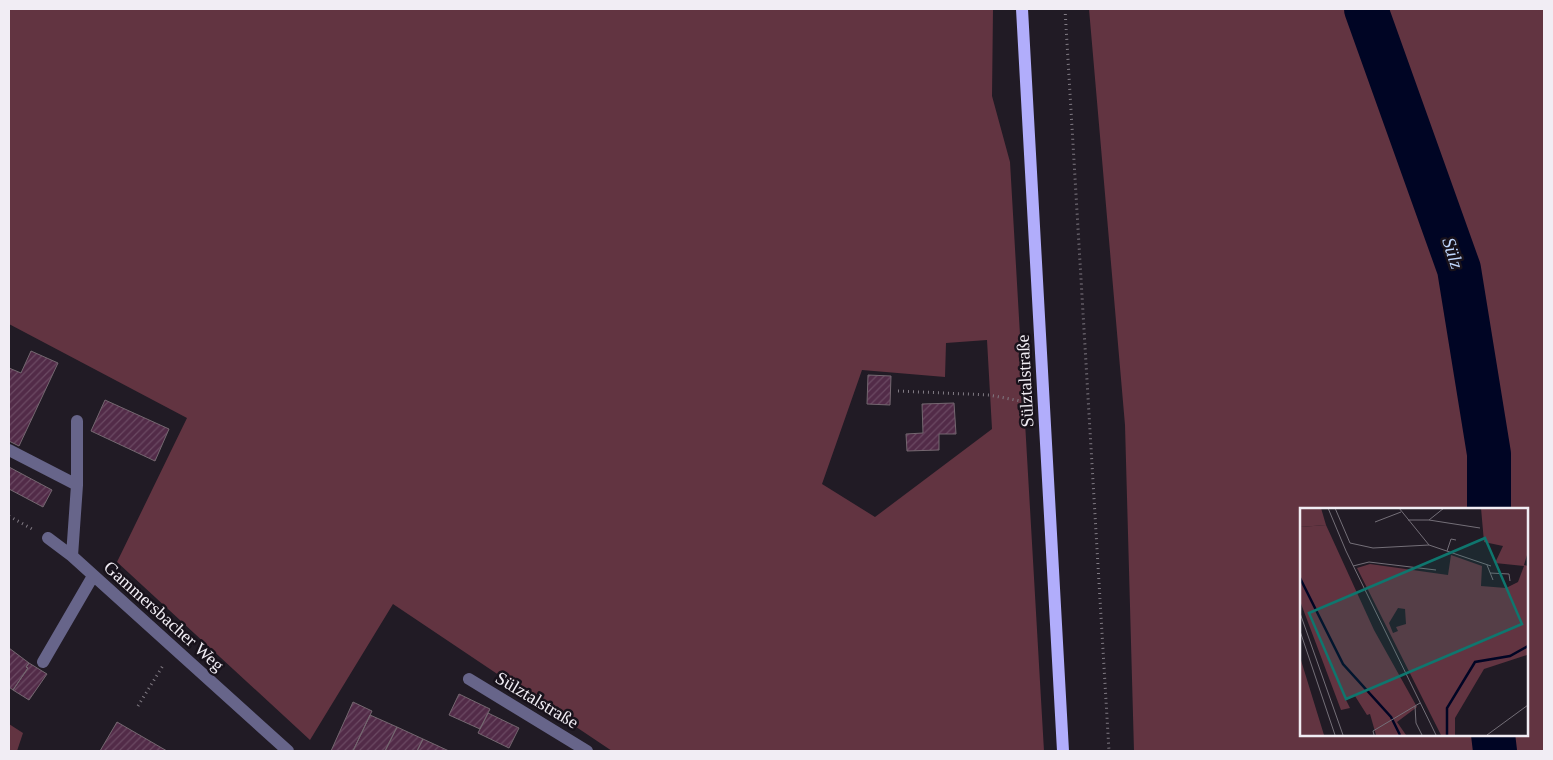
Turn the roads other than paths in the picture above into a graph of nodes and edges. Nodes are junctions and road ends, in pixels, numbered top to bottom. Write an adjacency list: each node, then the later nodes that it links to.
1 (1022, 9): 12 (main road, Sülztalstraße)
2 (76, 421): 4 (street)
3 (9, 450): 4 (street)
4 (77, 485): 6 (street)
5 (48, 538): 6 (street, Gammersbacher Weg)
6 (72, 556): 7 (street, Gammersbacher Weg)
7 (93, 576): 8 (street); 10 (street, Gammersbacher Weg)
8 (43, 662)
9 (469, 679): 11 (street, Sülztalstraße)
10 (288, 751)
11 (587, 751)
12 (1063, 751)

